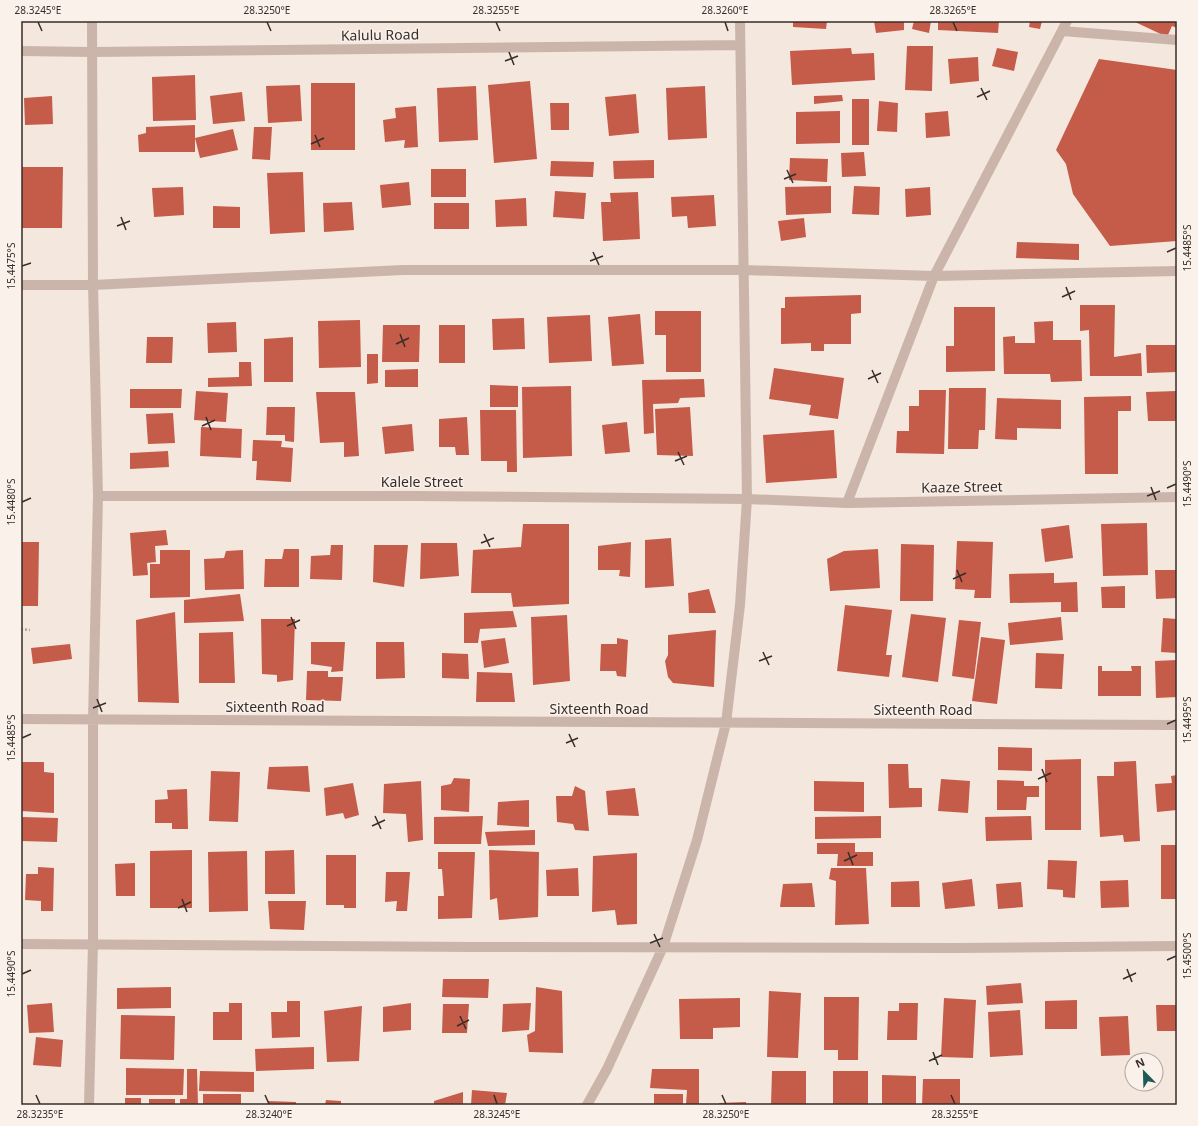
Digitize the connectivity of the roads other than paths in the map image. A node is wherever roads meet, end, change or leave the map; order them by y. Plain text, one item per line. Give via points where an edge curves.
1 (92, 21) edge
2 (740, 21) edge
3 (1067, 21) edge
4 (1062, 31) junction
5 (1177, 40) edge
6 (740, 45) junction
7 (21, 51) edge
8 (92, 52) junction
9 (744, 270) junction
10 (1177, 271) edge
11 (934, 276) junction
12 (21, 285) edge
13 (93, 285) junction
14 (98, 496) junction
15 (1177, 497) edge
16 (747, 499) junction
17 (847, 503) junction
18 (21, 719) edge
19 (93, 720) junction
20 (726, 723) junction
21 (1177, 725) edge
22 (21, 944) edge
23 (93, 944) junction
24 (1177, 946) edge
25 (663, 947) junction
26 (89, 1105) edge
27 (587, 1105) edge

1 - 8 street
2 - 6 street
3 - 4 street
4 - 5 street
4 - 11 street
6 - 8 street, Kalulu Road
6 - 9 street
7 - 8 street, Kalulu Road
8 - 13 street
9 - 11 street
9 - 13 street via 403,270
9 - 16 street
10 - 11 street
11 - 17 street
12 - 13 street
13 - 14 street
14 - 16 street, Kalele Street
14 - 19 street
15 - 17 street, Kaaze Street
16 - 17 street, Kaaze Street
16 - 20 street via 740,605
18 - 19 street, Sixteenth Road
19 - 20 street, Sixteenth Road
19 - 23 street
20 - 21 street, Sixteenth Road
20 - 25 street via 697,840
22 - 23 street
23 - 25 street
23 - 26 street
24 - 25 street
25 - 27 street

